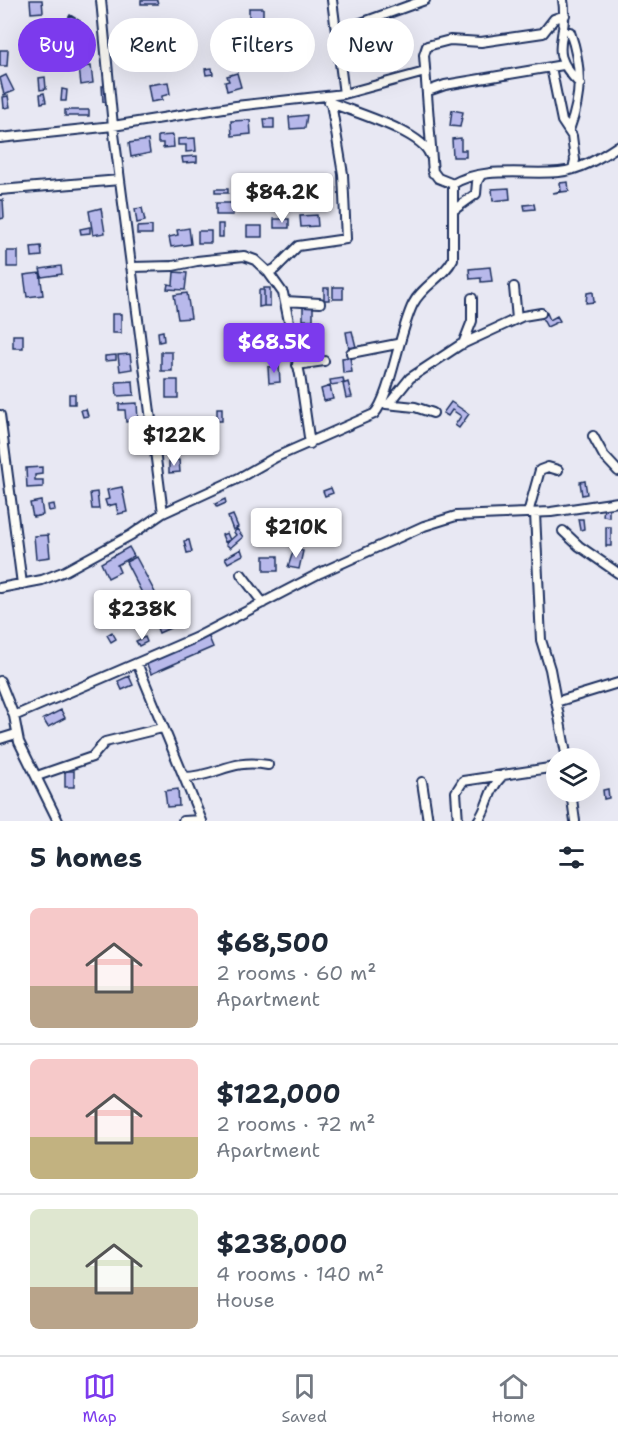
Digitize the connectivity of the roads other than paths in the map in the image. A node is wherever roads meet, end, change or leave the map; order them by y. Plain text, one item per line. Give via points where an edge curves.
1 (101, 0) edge
2 (426, 0) edge
3 (563, 0) edge
4 (333, 1) edge
5 (564, 15) junction
6 (335, 18) edge
7 (375, 18) edge
8 (570, 32) dead end
9 (563, 65) junction
10 (551, 67) junction
11 (341, 72) edge
12 (425, 72) junction
13 (580, 84) junction
14 (428, 92) junction
15 (344, 94) junction
16 (316, 98) junction
17 (331, 103) junction
18 (113, 126) junction
19 (569, 130) junction
20 (0, 138) edge
21 (618, 146) edge
22 (573, 169) junction
23 (433, 173) junction
24 (481, 175) junction
25 (120, 180) junction
26 (453, 184) junction
27 (0, 190) edge
28 (454, 209) junction
29 (131, 267) junction
30 (268, 272) junction
31 (514, 287) dead end
32 (472, 298) dead end
33 (285, 301) junction
34 (320, 303) dead end
35 (541, 313) dead end
36 (517, 319) junction
37 (397, 344) junction
38 (463, 344) junction
39 (351, 353) dead end
40 (324, 361) dead end
41 (297, 365) junction
42 (386, 404) junction
43 (433, 413) dead end
44 (0, 415) edge
45 (592, 436) dead end
46 (1, 437) edge
47 (309, 444) junction
48 (558, 470) dead end
49 (618, 471) edge
50 (618, 502) edge
51 (164, 513) junction
52 (531, 513) junction
53 (563, 531) dead end
54 (618, 573) edge
55 (241, 574) dead end
56 (22, 584) junction
57 (0, 588) edge
58 (263, 603) junction
59 (137, 663) junction
60 (0, 681) edge
61 (618, 683) edge
62 (556, 702) junction
63 (14, 716) junction
64 (162, 728) junction
65 (16, 734) junction
66 (0, 739) edge
67 (565, 748) edge
68 (268, 765) dead end
69 (546, 768) edge
70 (504, 774) junction
71 (37, 776) junction
72 (184, 777) junction
73 (422, 782) dead end
74 (572, 802) edge
75 (202, 820) edge
76 (58, 821) edge
77 (183, 821) edge
78 (428, 821) edge
79 (458, 821) edge
80 (478, 821) edge
81 (575, 821) edge

1 - 18 street
2 - 7 street
3 - 5 street
4 - 6 street
5 - 9 street via 560,45
5 - 12 street via 554,19 543,33 431,44 425,49
8 - 13 street
9 - 10 street
9 - 13 street
10 - 14 street via 445,85
10 - 19 street via 562,121
11 - 15 street
12 - 14 street
12 - 15 street
13 - 19 street
14 - 23 street
15 - 16 street
16 - 17 street
16 - 18 street via 236,106
17 - 23 street via 420,142 429,151
17 - 30 street via 343,174 346,239 298,246
18 - 20 street
18 - 25 street
19 - 22 street
21 - 22 street
22 - 24 street
23 - 26 street
24 - 26 street
24 - 28 street via 477,194
25 - 27 street
25 - 29 street
26 - 28 street
28 - 37 street via 453,259 413,303
29 - 30 street via 173,266 244,256
29 - 51 street
30 - 33 street via 279,284
31 - 36 street
32 - 38 street via 472,321
33 - 34 street
33 - 41 street
35 - 36 street
36 - 38 street
37 - 39 street
37 - 42 street
38 - 42 street via 410,378
40 - 41 street
41 - 47 street
42 - 43 street
42 - 47 street via 374,414
44 - 46 street
45 - 49 street
46 - 56 street
47 - 51 street
48 - 52 street via 540,470
50 - 52 street
51 - 56 street via 65,571
52 - 58 street via 456,516 424,526
52 - 62 street via 541,640
53 - 54 street
55 - 58 street
56 - 57 street
58 - 59 street
59 - 63 street
59 - 64 street
60 - 63 street
61 - 62 street
62 - 67 street
63 - 65 street
64 - 71 street via 105,742 92,757
64 - 72 street
65 - 66 street
65 - 71 street
68 - 72 street via 242,762
69 - 70 street
70 - 79 street via 460,783 455,799
70 - 80 street via 492,787
71 - 76 street
72 - 75 street
73 - 78 street
74 - 81 street
75 - 77 street

